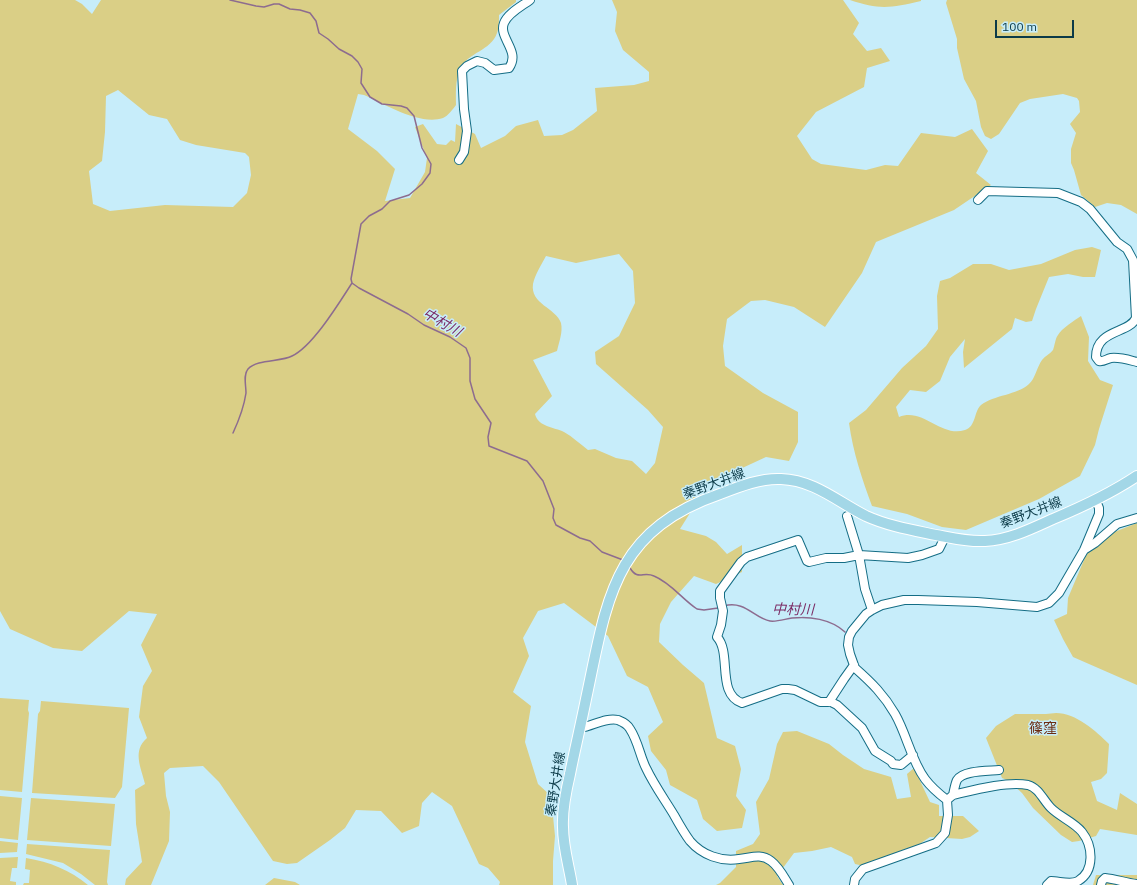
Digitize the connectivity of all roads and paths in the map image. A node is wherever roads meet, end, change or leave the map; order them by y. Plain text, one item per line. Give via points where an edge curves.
1 (530, 0) edge
2 (459, 160) dead end
3 (978, 200) dead end
4 (1137, 362) edge
5 (1137, 476) edge
6 (1096, 501) junction
7 (847, 516) dead end
8 (1137, 518) edge
9 (945, 537) junction
10 (1084, 550) junction
11 (859, 555) junction
12 (872, 610) junction
13 (854, 666) junction
14 (829, 702) junction
15 (580, 728) junction
16 (913, 755) junction
17 (999, 770) dead end
18 (950, 798) junction
19 (1137, 884) edge
20 (572, 885) edge
21 (789, 885) edge
22 (854, 885) edge
23 (1047, 885) edge
24 (1101, 885) edge

1 - 2 street via 504,23 504,33 513,60 505,73 477,61 462,71 467,131 464,152
3 - 4 street via 987,191 1058,193 1081,202 1090,209 1116,242 1128,249 1133,260 1136,318 1132,325 1105,338 1095,355 1101,362 1116,358
5 - 6 main road, 秦野大井線
6 - 9 main road, 秦野大井線 via 1006,538 973,541
6 - 10 street via 1100,508 1099,514
7 - 11 street
8 - 10 street via 1117,524 1095,544
9 - 11 street via 939,549 915,557
9 - 15 main road, 秦野大井線 via 884,523 851,508 822,490 789,480 763,481 701,500 671,517 646,538 622,570 608,601
10 - 12 street via 1055,599 1044,606 904,600
11 - 12 street
11 - 14 street via 806,562 798,540 747,557 720,591 721,625 717,637 722,642 731,696 742,703 788,689 820,702
12 - 13 street via 855,626 849,637 848,645
13 - 14 street
13 - 16 street via 881,692 896,715
14 - 16 street via 847,713 862,728 875,751 893,764 900,765
15 - 20 main road, 秦野大井線 via 563,818 564,841
15 - 21 street via 612,720 624,722 634,736 656,786 697,848 712,857 723,859 764,857 778,868
16 - 18 street via 930,786
17 - 18 street via 962,775 957,780
18 - 22 street via 945,833 936,844 863,869 855,879
18 - 23 street via 1012,784 1030,786 1041,795 1052,809 1082,832 1091,858 1087,871 1077,881 1051,881
19 - 24 street via 1105,878

